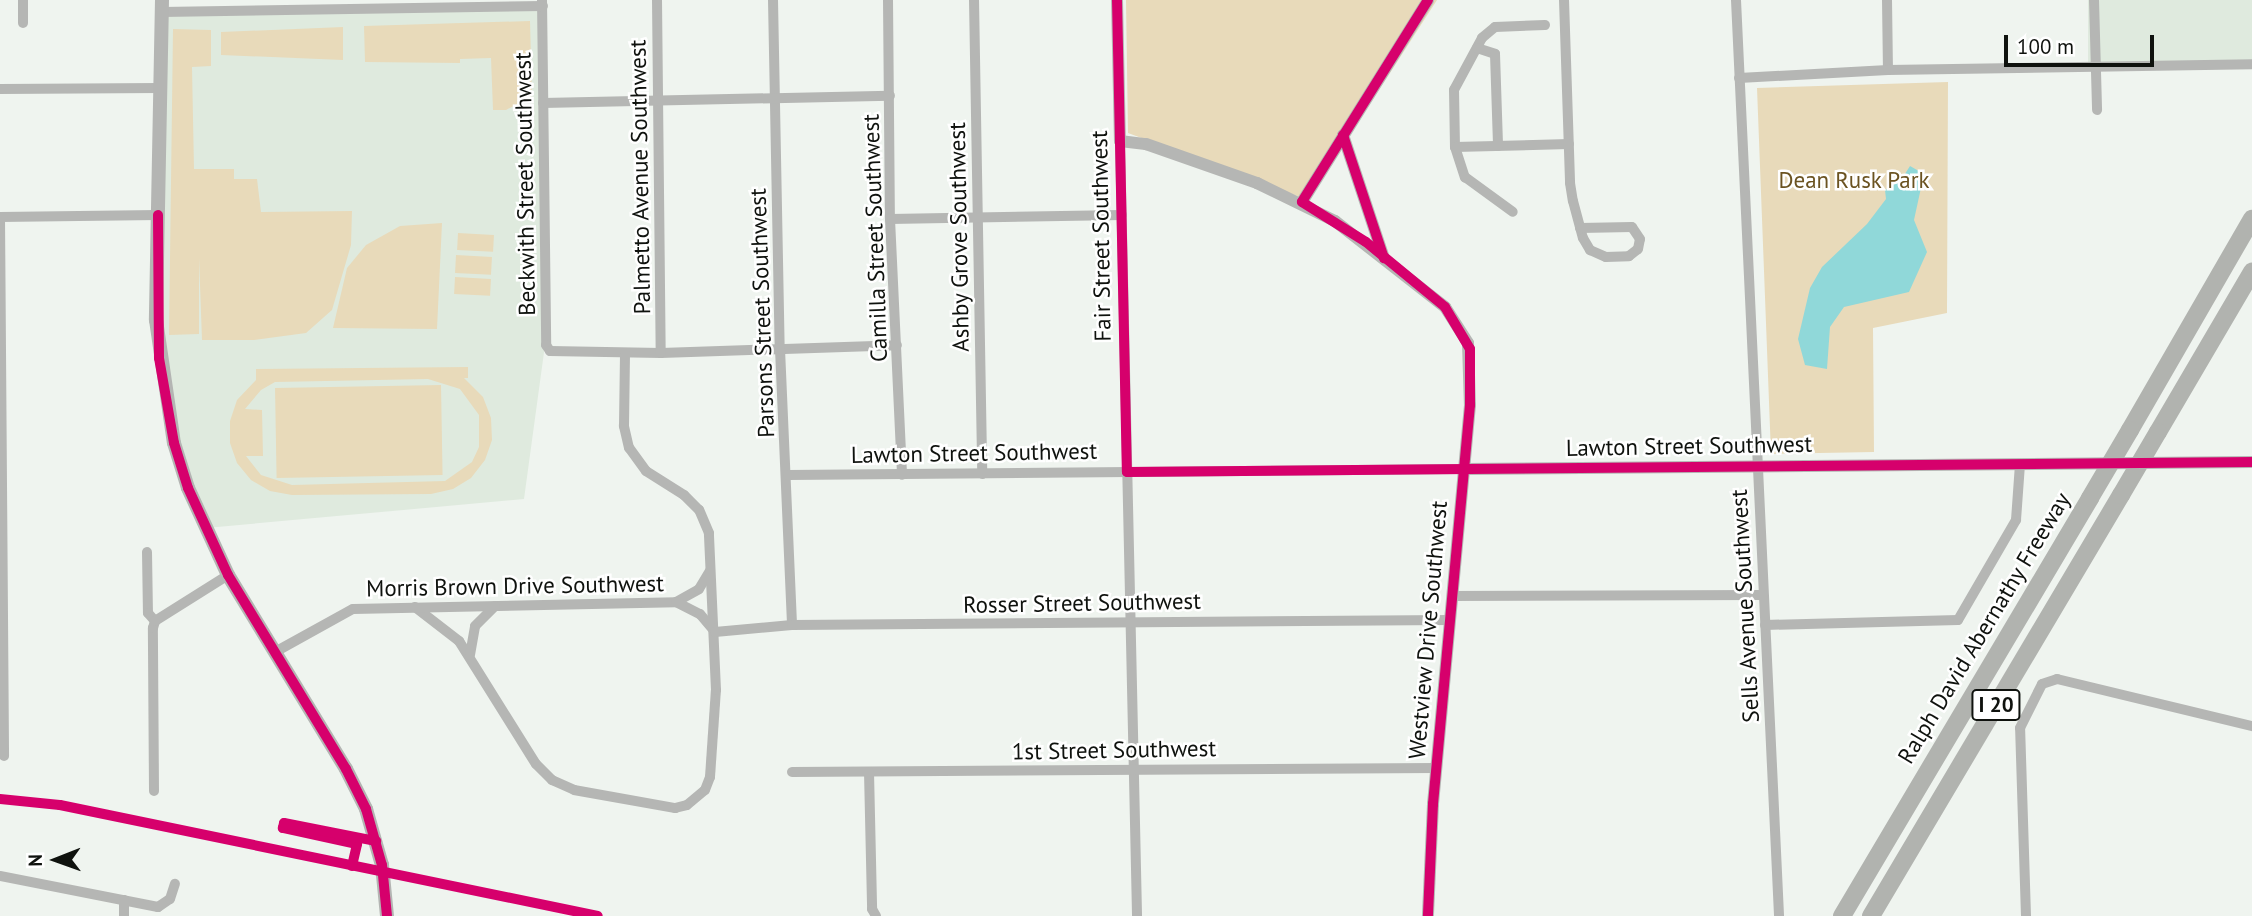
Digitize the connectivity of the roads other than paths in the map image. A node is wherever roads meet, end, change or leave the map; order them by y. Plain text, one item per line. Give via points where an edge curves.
1 (23, 0) edge
2 (657, 0) edge
3 (773, 0) edge
4 (888, 0) edge
5 (974, 0) edge
6 (1117, 0) edge
7 (1428, 0) edge
8 (1564, 0) edge
9 (1736, 0) edge
10 (1887, 0) edge
11 (2094, 0) edge
12 (542, 3) edge
13 (355, 5) edge
14 (162, 6) edge
15 (23, 23) dead end
16 (1545, 25) dead end
17 (1477, 48) junction
18 (2252, 64) edge
19 (2095, 67) junction
20 (1888, 70) junction
21 (1739, 78) junction
22 (160, 88) junction
23 (0, 89) edge
24 (890, 96) junction
25 (774, 99) junction
26 (658, 101) junction
27 (543, 103) junction
28 (2097, 110) dead end
29 (1343, 135) junction
30 (1120, 141) junction
31 (1569, 144) junction
32 (1498, 146) junction
33 (1455, 147) junction
34 (1301, 202) junction
35 (1513, 212) dead end
36 (158, 215) junction
37 (1122, 215) junction
38 (0, 217) edge
39 (978, 217) junction
40 (890, 219) junction
41 (2252, 219) edge
42 (1580, 228) junction
43 (1384, 258) junction
44 (2252, 272) edge
45 (897, 345) junction
46 (780, 349) junction
47 (625, 353) junction
48 (661, 353) junction
49 (2252, 462) edge
50 (2020, 464) junction
51 (1758, 466) junction
52 (1464, 469) junction
53 (1127, 472) junction
54 (982, 474) junction
55 (788, 475) junction
56 (902, 475) junction
57 (147, 552) dead end
58 (711, 567) junction
59 (228, 575) junction
60 (1763, 595) junction
61 (1452, 596) junction
62 (677, 602) junction
63 (496, 606) junction
64 (415, 607) junction
65 (1450, 620) junction
66 (155, 621) junction
67 (1130, 622) junction
68 (792, 625) junction
69 (1765, 625) junction
70 (715, 632) junction
71 (275, 652) junction
72 (470, 656) junction
73 (2252, 726) edge
74 (4, 755) dead end
75 (1436, 768) junction
76 (1133, 769) junction
77 (792, 772) dead end
78 (869, 772) junction
79 (153, 790) dead end
80 (0, 876) edge
81 (175, 884) dead end
82 (124, 900) junction
83 (124, 916) edge
84 (387, 916) edge
85 (876, 916) edge
86 (1137, 916) edge
87 (1429, 916) edge
88 (1779, 916) edge
89 (1842, 916) edge
90 (1871, 916) edge
91 (2026, 916) edge

1 - 15 street
2 - 26 street, Palmetto Avenue Southwest
3 - 25 street, Parsons Street Southwest
4 - 24 street, Camilla Street Southwest
5 - 39 street, Ashby Grove Southwest
6 - 30 street, Fair Street Southwest
7 - 29 street
8 - 31 street
9 - 21 street, Sells Avenue Southwest
10 - 20 street
11 - 19 street
12 - 13 street
12 - 27 street, Beckwith Street Southwest
13 - 14 street
14 - 22 main road
16 - 17 street via 1495,27
17 - 32 street via 1495,54
17 - 33 street via 1454,90
18 - 19 street
19 - 20 street
19 - 28 street
20 - 21 street
21 - 51 street, Sells Avenue Southwest
22 - 23 street
22 - 36 main road
24 - 25 street
24 - 40 street, Camilla Street Southwest
25 - 26 street
25 - 46 street, Parsons Street Southwest
26 - 27 street
26 - 48 street, Palmetto Avenue Southwest
27 - 47 street, Beckwith Street Southwest via 546,345 555,353
29 - 34 street
29 - 43 street
30 - 34 street, Westview Drive Southwest via 1146,144
30 - 37 street, Fair Street Southwest
31 - 32 street
31 - 42 street via 1570,183
32 - 33 street
33 - 35 street via 1465,177
34 - 43 street, Westview Drive Southwest
36 - 38 street
36 - 59 main road via 156,320 166,405 188,488
37 - 39 street
37 - 53 street, Fair Street Southwest
38 - 74 street
39 - 40 street
39 - 54 street, Ashby Grove Southwest
40 - 45 street, Camilla Street Southwest
41 - 89 highway, Ralph David Abernathy Freeway / I 20, bridge
42 - 42 street via 1586,245 1596,255 1629,256 1639,249 1640,239 1632,227
43 - 52 street, Westview Drive Southwest via 1445,307 1464,334 1471,367
44 - 90 highway, I 20, bridge
45 - 46 street
45 - 56 street, Camilla Street Southwest
46 - 48 street
46 - 55 street, Parsons Street Southwest
47 - 48 street
47 - 58 street via 624,426 629,448 646,471 699,510 709,533
49 - 50 street, Lawton Street Southwest
50 - 51 street, Lawton Street Southwest
50 - 69 street via 2016,520 1958,620
51 - 52 street, Lawton Street Southwest
51 - 60 street, Sells Avenue Southwest
52 - 53 street, Lawton Street Southwest
52 - 61 street, Westview Drive Southwest
53 - 54 street, Lawton Street Southwest
53 - 67 street, Fair Street Southwest
54 - 56 street, Lawton Street Southwest
55 - 56 street, Lawton Street Southwest
55 - 68 street, Parsons Street Southwest
57 - 66 street via 148,613
58 - 62 street via 699,589
58 - 70 street
59 - 66 street
59 - 71 main road
60 - 61 street
60 - 69 street, Sells Avenue Southwest
61 - 65 street, Westview Drive Southwest
62 - 63 street, Morris Brown Drive Southwest
62 - 70 street, Morris Brown Drive Southwest via 700,614
63 - 64 street, Morris Brown Drive Southwest
63 - 72 street via 475,626
64 - 71 street, Morris Brown Drive Southwest via 344,610
64 - 72 street via 447,629
65 - 67 street, Rosser Street Southwest
65 - 75 street, Westview Drive Southwest
66 - 79 street
67 - 68 street, Rosser Street Southwest
67 - 76 street, Fair Street Southwest
68 - 70 street, Rosser Street Southwest
69 - 88 street, Sells Avenue Southwest
70 - 72 street via 710,777 697,799 675,808 574,790 552,780 536,764
71 - 84 main road via 366,809 382,865
73 - 91 street via 2057,679 2042,684 2020,728
75 - 76 street, 1st Street Southwest
75 - 87 street, Westview Drive Southwest
76 - 78 street, 1st Street Southwest
76 - 86 street, Fair Street Southwest
77 - 78 street, 1st Street Southwest
78 - 85 street via 872,909
80 - 82 street
81 - 82 street via 170,900 158,907
82 - 83 street

